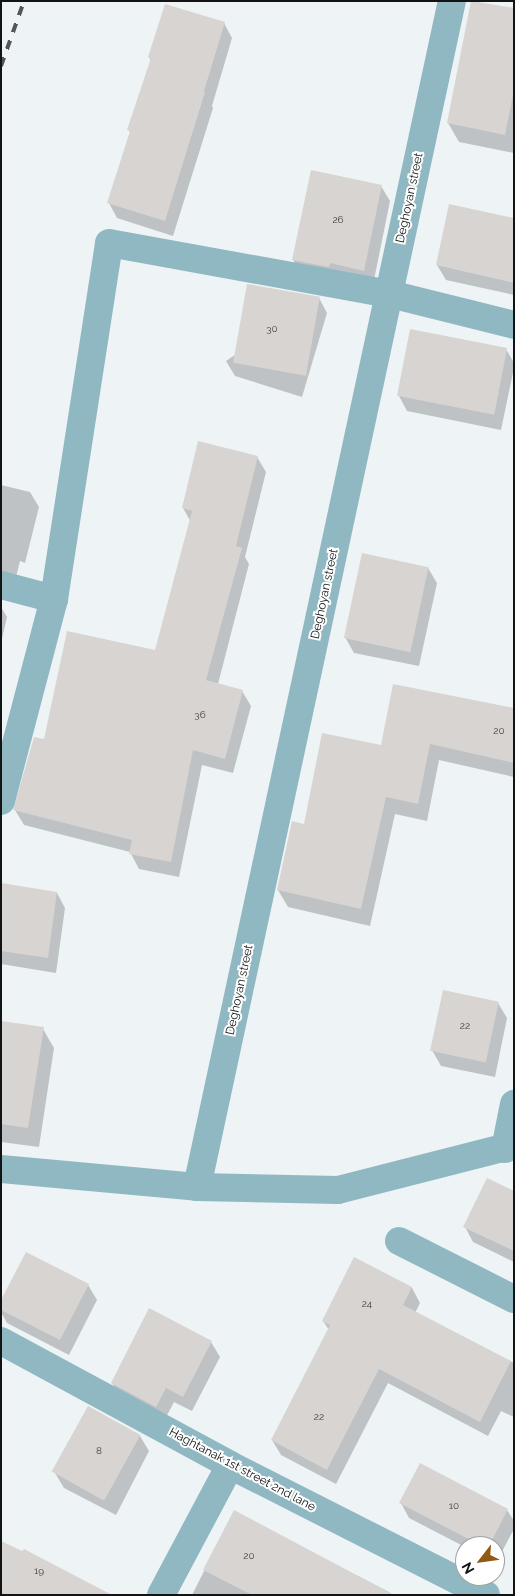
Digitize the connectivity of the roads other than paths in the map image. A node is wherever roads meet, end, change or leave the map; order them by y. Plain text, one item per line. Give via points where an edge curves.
1 (452, 1) edge
2 (390, 294) junction
3 (514, 325) edge
4 (1, 585) edge
5 (54, 599) junction
6 (1, 801) edge
7 (514, 1104) edge
8 (509, 1147) edge
9 (1, 1169) edge
10 (197, 1186) junction
11 (399, 1242) dead end
12 (514, 1298) edge
13 (1, 1341) edge
14 (230, 1465) junction
15 (161, 1595) edge
16 (486, 1595) edge

1 - 2 street, Deghoyan street
2 - 3 street
2 - 5 street via 109,243
2 - 10 street, Deghoyan street
4 - 5 street
5 - 6 street
7 - 8 street
8 - 10 street via 338,1190
9 - 10 street
11 - 12 street
13 - 14 street, Haghtanak 1st street 2nd lane
14 - 15 street
14 - 16 street, Haghtanak 1st street 2nd lane

